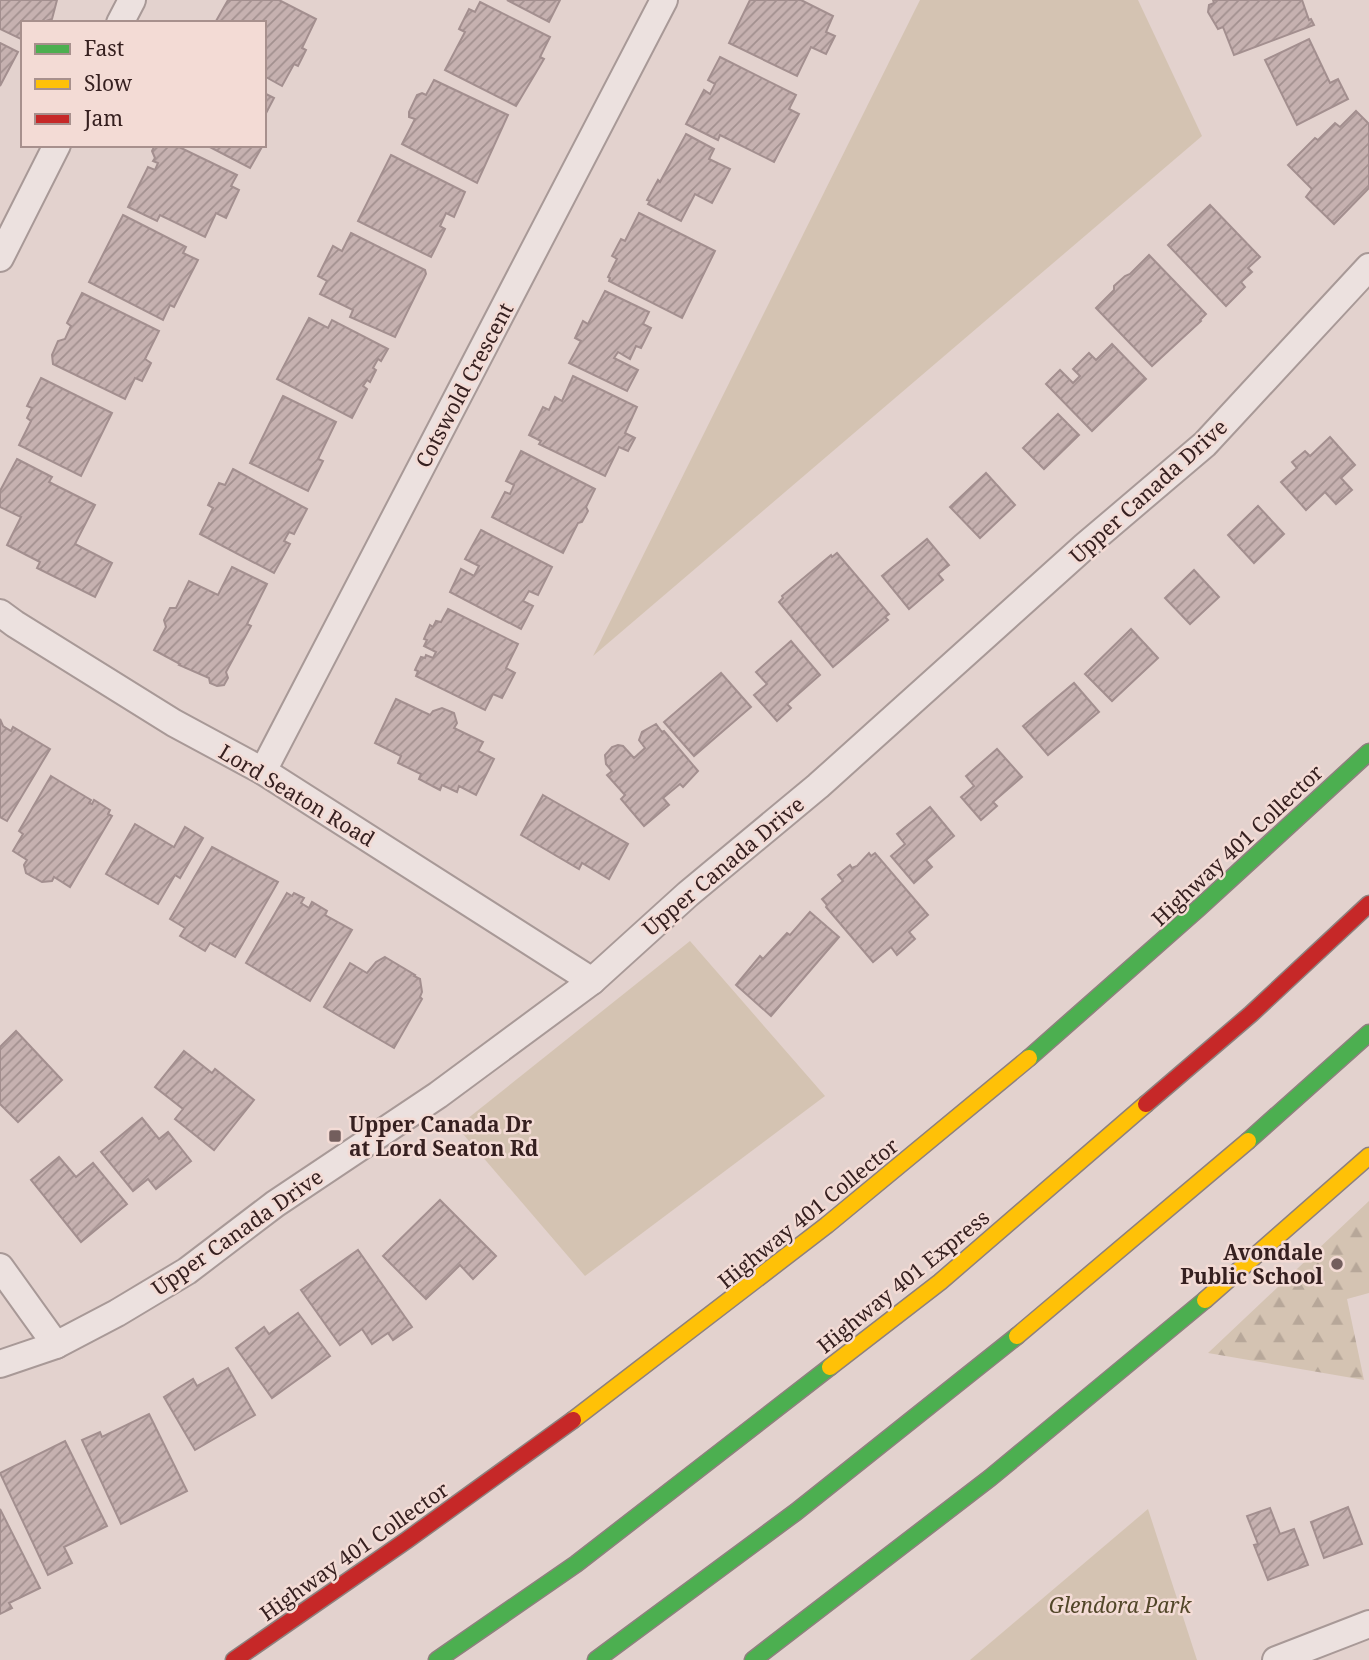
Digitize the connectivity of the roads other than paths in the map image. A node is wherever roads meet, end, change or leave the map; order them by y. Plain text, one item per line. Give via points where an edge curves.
1 (131, 0) edge
2 (664, 0) edge
3 (121, 21) edge
4 (56, 147) edge
5 (0, 258) edge
6 (1369, 267) edge
7 (0, 612) edge
8 (1369, 752) edge
9 (263, 771) junction
10 (1369, 904) edge
11 (592, 981) junction
12 (1369, 1034) edge
13 (1369, 1156) edge
14 (0, 1267) edge
15 (56, 1345) junction
16 (0, 1364) edge
17 (1369, 1624) edge
18 (234, 1660) edge
19 (437, 1660) edge
20 (596, 1660) edge
21 (753, 1660) edge
22 (1276, 1660) edge

1 - 3 street
2 - 9 street, Cotswold Crescent
4 - 5 street
6 - 11 street, Upper Canada Drive via 1205,444
7 - 9 street, Lord Seaton Road via 174,723
8 - 18 highway, Highway 401 Collector via 1170,936 897,1170 681,1341 399,1547
9 - 11 street, Lord Seaton Road
10 - 19 highway, Highway 401 Express via 1251,1014 940,1282 576,1564
11 - 15 street, Upper Canada Drive via 187,1271
12 - 20 highway via 1053,1308 803,1507
13 - 21 highway via 1061,1421
14 - 15 street
15 - 16 street, Upper Canada Drive
17 - 22 street

